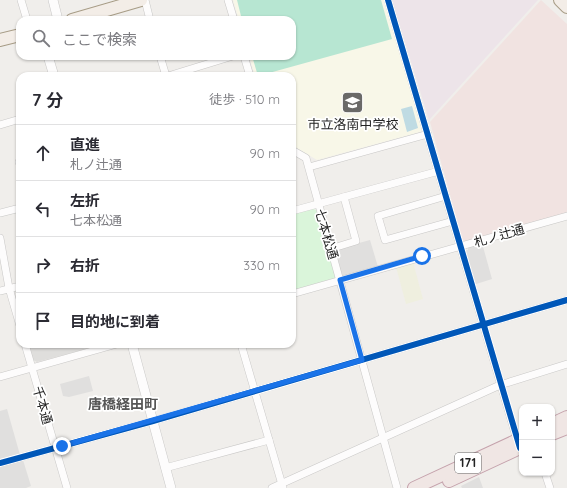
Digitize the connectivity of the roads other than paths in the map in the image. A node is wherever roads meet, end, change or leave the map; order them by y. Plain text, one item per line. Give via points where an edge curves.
1 (21, 0) edge
2 (53, 0) edge
3 (141, 0) edge
4 (145, 0) edge
5 (228, 0) edge
6 (388, 0) edge
7 (560, 0) edge
8 (567, 7) edge
9 (26, 16) edge
10 (57, 16) edge
11 (86, 16) edge
12 (149, 16) edge
13 (233, 16) edge
14 (16, 36) edge
15 (0, 40) edge
16 (49, 60) edge
17 (161, 60) edge
18 (220, 60) edge
19 (245, 60) edge
20 (53, 72) edge
21 (166, 72) edge
22 (180, 72) edge
23 (249, 72) edge
24 (16, 120) edge
25 (0, 125) edge
26 (428, 134) junction
27 (296, 152) edge
28 (309, 167) junction
29 (439, 171) junction
30 (446, 196) junction
31 (344, 197) junction
32 (318, 204) junction
33 (16, 209) edge
34 (296, 211) edge
35 (0, 213) edge
36 (567, 216) edge
37 (453, 221) junction
38 (0, 238) edge
39 (460, 246) junction
40 (330, 249) junction
41 (340, 280) junction
42 (16, 287) edge
43 (9, 288) junction
44 (0, 291) edge
45 (296, 293) edge
46 (567, 300) edge
47 (16, 312) edge
48 (483, 324) junction
49 (26, 348) edge
50 (102, 348) edge
51 (133, 348) edge
52 (242, 348) edge
53 (362, 360) junction
54 (567, 364) edge
55 (32, 367) junction
56 (0, 377) edge
57 (500, 385) junction
58 (255, 391) junction
59 (567, 417) edge
60 (153, 420) junction
61 (555, 423) edge
62 (567, 428) edge
63 (555, 433) edge
64 (382, 437) junction
65 (270, 440) junction
66 (519, 440) edge
67 (519, 443) edge
68 (519, 444) edge
69 (55, 448) junction
70 (0, 463) edge
71 (166, 468) junction
72 (546, 476) edge
73 (283, 486) edge
74 (67, 488) edge
75 (171, 488) edge
76 (272, 488) edge
77 (397, 488) edge
78 (414, 488) edge
79 (433, 488) edge
80 (550, 488) edge

1 - 9 street
2 - 10 street
3 - 11 main road
4 - 12 street
5 - 13 street
6 - 26 street
7 - 8 main road
14 - 15 main road
16 - 20 street
17 - 21 street
18 - 22 street
19 - 23 street
24 - 25 street
26 - 28 street
26 - 29 street
27 - 28 street, 七本松通 via 306,158
28 - 32 street, 七本松通
29 - 30 street
29 - 31 street
30 - 37 street
30 - 37 street via 378,216 385,240
31 - 32 street
31 - 40 street via 356,241
32 - 34 street
32 - 40 street, 七本松通
33 - 35 street
36 - 39 street, 札ノ辻通
37 - 39 street
38 - 43 street
39 - 41 street, 札ノ辻通
39 - 48 street
40 - 41 street, 七本松通
41 - 45 street, 札ノ辻通
41 - 53 street, 七本松通
42 - 43 street
43 - 44 street
43 - 47 street
46 - 48 street
48 - 53 street
48 - 57 street
49 - 55 street, 千本通
50 - 55 street
51 - 60 street
52 - 58 street
53 - 58 street
53 - 64 street, 七本松通
54 - 57 street
55 - 56 street
55 - 69 street, 千本通
57 - 64 street
57 - 66 street
58 - 60 street
58 - 65 street
59 - 61 highway
60 - 69 street
60 - 71 street
62 - 63 highway
64 - 73 street
64 - 77 street, 七本松通
65 - 71 street
65 - 73 street
67 - 78 highway, 171
68 - 79 highway, 171
69 - 70 street
69 - 74 street, 千本通
71 - 75 street
72 - 80 street
73 - 76 street

